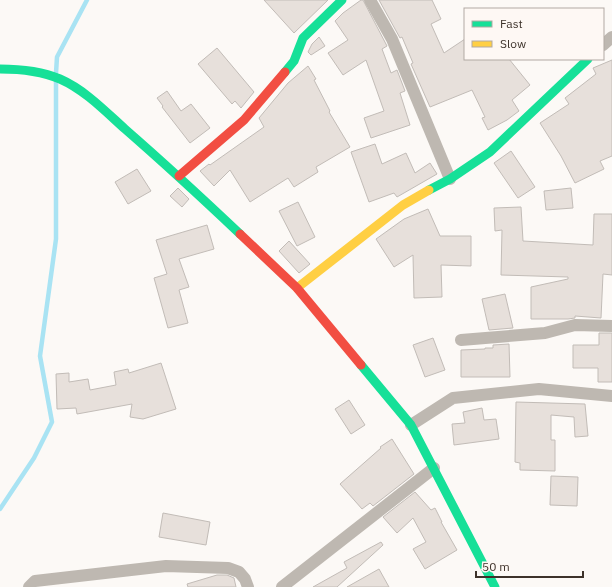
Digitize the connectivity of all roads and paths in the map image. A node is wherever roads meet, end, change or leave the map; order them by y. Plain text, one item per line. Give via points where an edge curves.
1 (342, 0) edge
2 (370, 0) edge
3 (612, 37) edge
4 (604, 44) edge
5 (587, 60) edge
6 (0, 69) edge
7 (180, 176) junction
8 (450, 179) junction
9 (297, 288) junction
10 (612, 326) edge
11 (461, 340) dead end
12 (612, 396) edge
13 (411, 425) junction
14 (434, 468) junction
15 (29, 587) edge
16 (248, 587) edge
17 (282, 587) edge
18 (495, 587) edge

1 - 7 street via 303,38 294,61 244,120
2 - 8 street via 392,39
3 - 4 street
5 - 8 street via 490,152
6 - 7 street via 24,69 64,79 97,102
7 - 9 street
8 - 9 street via 403,205
9 - 13 street
10 - 11 street via 575,325 545,333
12 - 13 street via 539,389 453,398
13 - 14 street
14 - 17 street
14 - 18 street
15 - 16 street via 35,581 166,566 228,568 238,572

